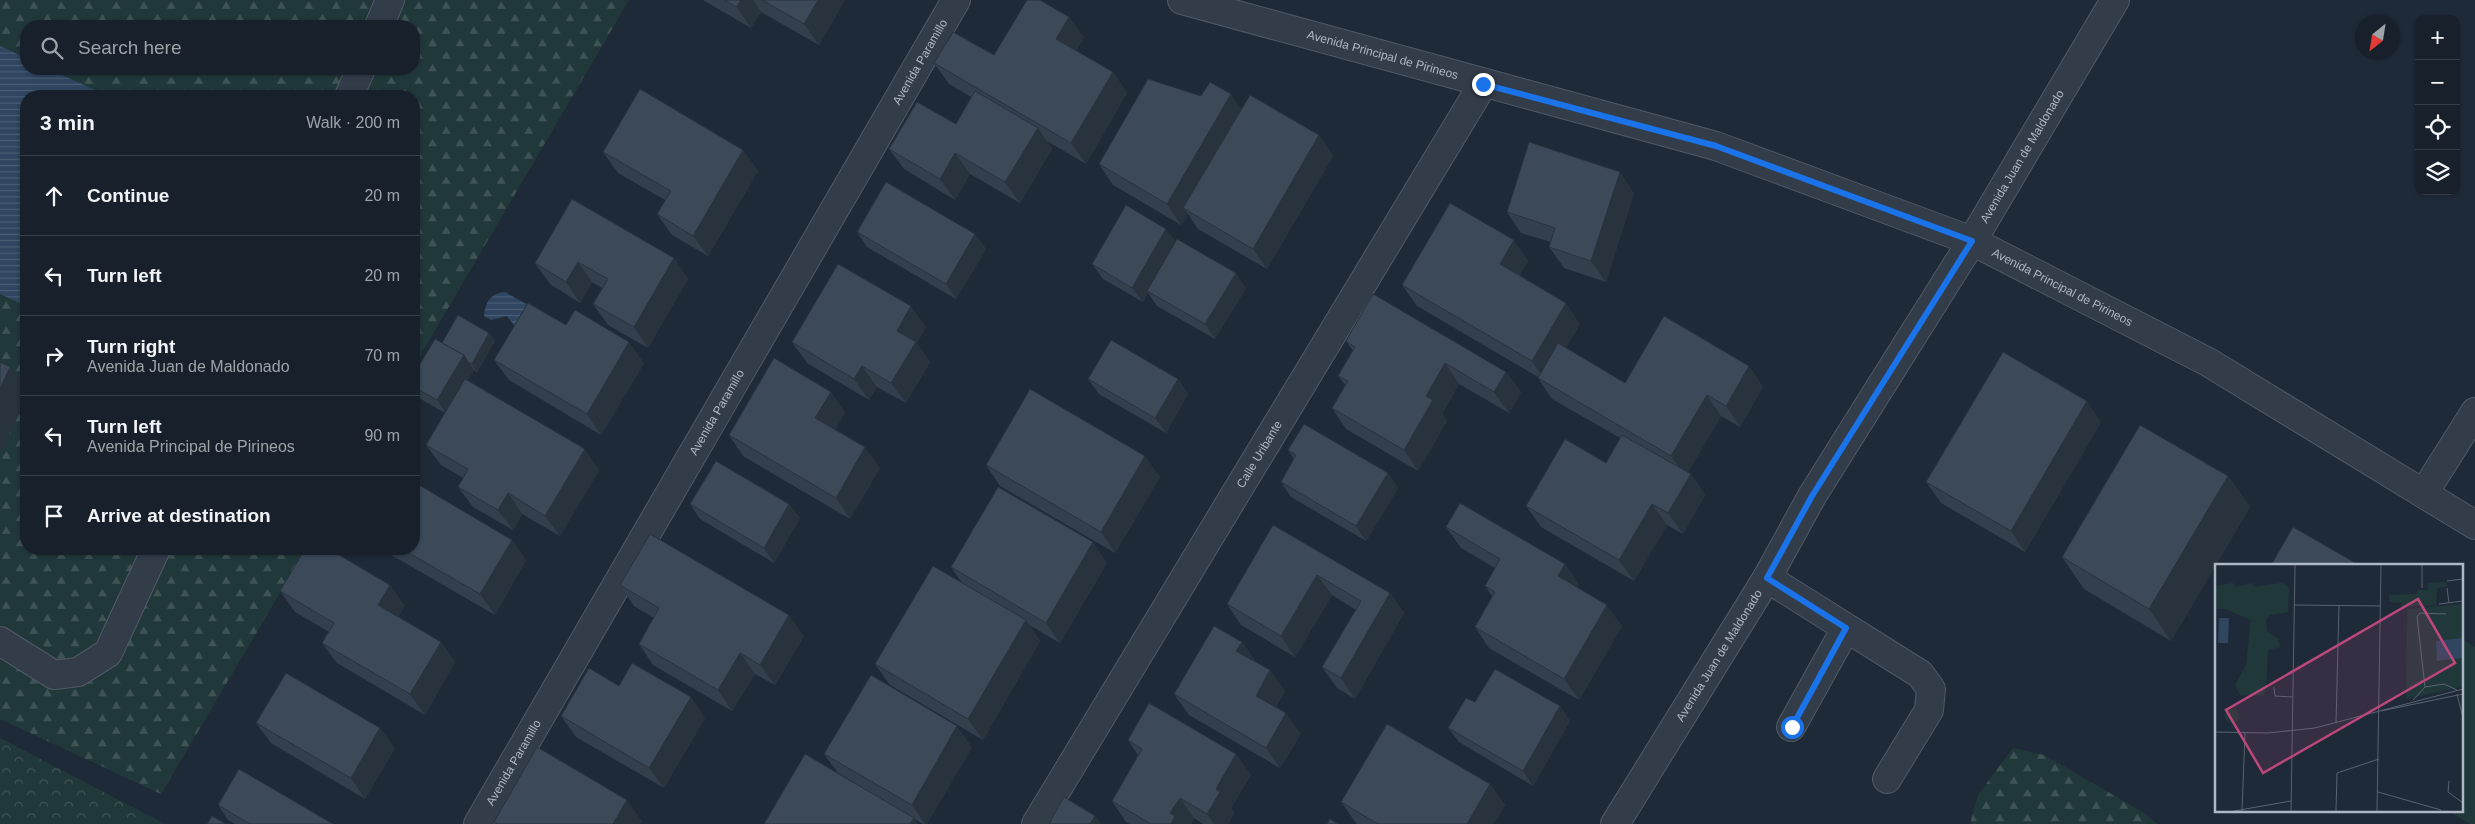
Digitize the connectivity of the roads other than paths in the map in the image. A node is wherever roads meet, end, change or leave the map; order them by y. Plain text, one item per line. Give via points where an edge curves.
1 (390, 0) edge
2 (956, 0) edge
3 (1182, 0) edge
4 (2115, 0) edge
5 (382, 20) edge
6 (358, 75) edge
7 (1483, 84) junction
8 (351, 90) edge
9 (1972, 241) junction
10 (2475, 412) edge
11 (2424, 493) junction
12 (2475, 525) edge
13 (153, 555) edge
14 (1767, 578) junction
15 (1846, 628) junction
16 (0, 641) edge
17 (1792, 727) dead end
18 (1887, 779) dead end
19 (478, 824) edge
20 (1036, 824) edge
21 (1615, 824) edge

1 - 5 street
2 - 19 street, Avenida Paramillo
3 - 7 street, Avenida Principal de Pirineos
4 - 9 street, Avenida Juan de Maldonado
6 - 8 street
7 - 9 street, Avenida Principal de Pirineos via 1716,146
7 - 20 street, Calle Uribante
9 - 11 street, Avenida Principal de Pirineos via 2208,362
9 - 14 street, Avenida Juan de Maldonado via 1812,496
10 - 11 street
11 - 12 street, Avenida Principal de Pirineos
13 - 16 street via 108,653 78,672 54,675
14 - 15 street
14 - 21 street, Avenida Juan de Maldonado
15 - 17 street
15 - 18 street via 1920,674 1931,689 1929,710

